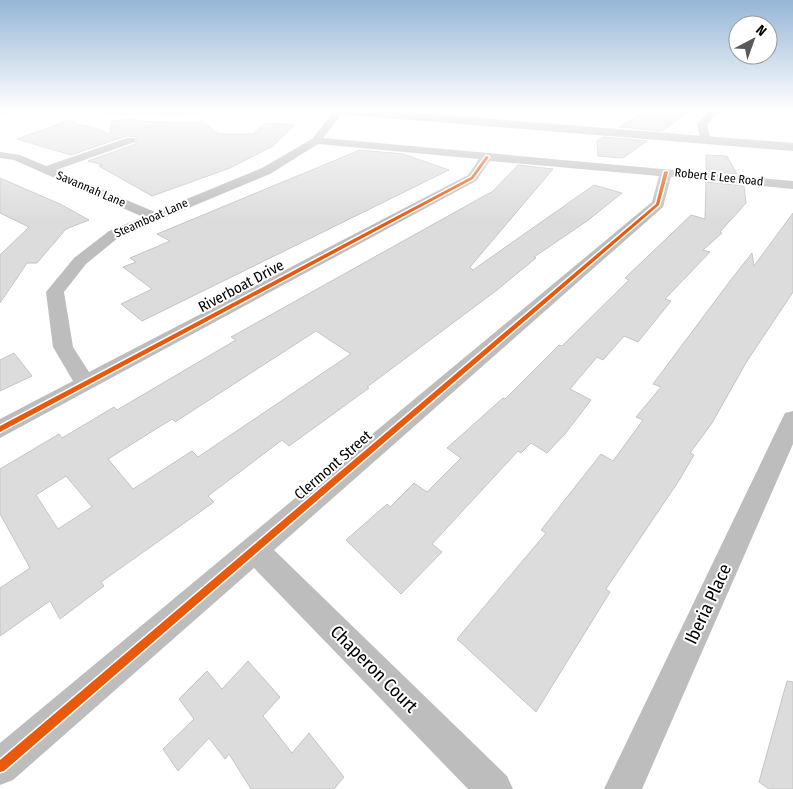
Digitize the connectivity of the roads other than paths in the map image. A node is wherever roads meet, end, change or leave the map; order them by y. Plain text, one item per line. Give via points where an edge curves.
1 (111, 147) edge
2 (306, 147) edge
3 (382, 147) edge
4 (0, 155) edge
5 (487, 156) junction
6 (45, 170) junction
7 (666, 172) junction
8 (793, 185) edge
9 (153, 216) junction
10 (85, 383) junction
11 (793, 419) edge
12 (0, 429) edge
13 (254, 549) junction
14 (0, 767) edge
15 (494, 789) edge
16 (623, 789) edge

1 - 6 street
2 - 9 street, Steamboat Lane via 266,171
3 - 5 street, Robert E Lee Road
4 - 6 street, Savannah Lane via 16,157
5 - 7 street, Robert E Lee Road
5 - 10 street, Riverboat Drive via 472,178
6 - 9 street, Savannah Lane
7 - 8 street, Robert E Lee Road
7 - 13 street, Clermont Street via 658,204
9 - 10 street, Steamboat Lane via 114,234 80,260 55,292 63,347
10 - 12 street, Riverboat Drive
11 - 16 street, Iberia Place
13 - 14 street, Clermont Street
13 - 15 street, Chaperon Court

